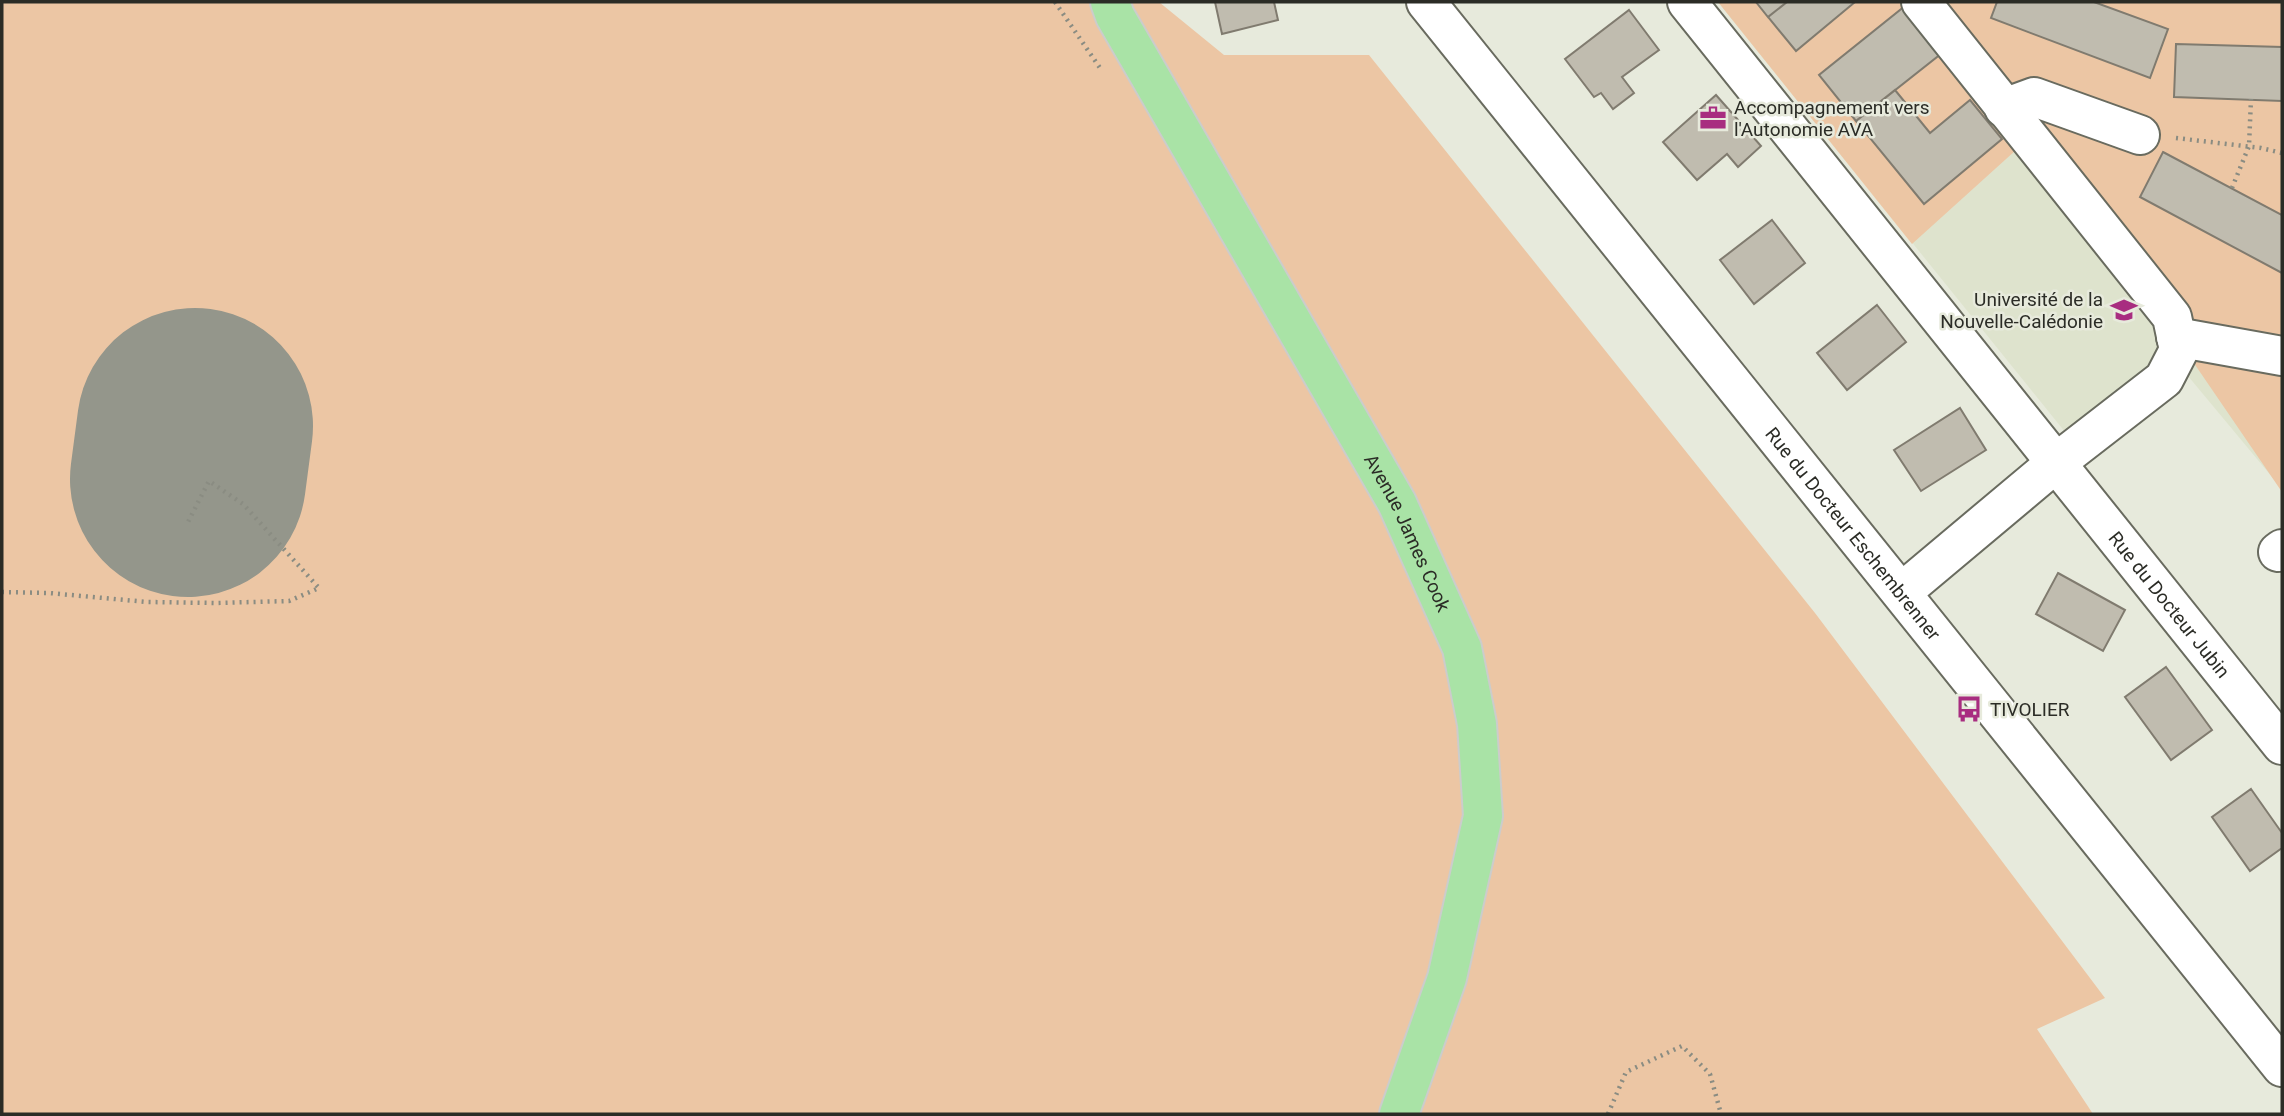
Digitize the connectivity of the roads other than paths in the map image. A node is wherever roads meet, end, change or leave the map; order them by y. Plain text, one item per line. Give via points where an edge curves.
1 (1110, 2) edge
2 (1426, 2) edge
3 (1687, 2) edge
4 (1921, 2) edge
5 (2004, 108) junction
6 (2140, 135) road end
7 (2176, 337) junction
8 (2282, 356) edge
9 (2057, 462) junction
10 (1902, 592) junction
11 (2282, 745) edge
12 (2282, 1067) edge
13 (1399, 1114) edge

1 - 13 main road, Avenue James Cook via 1397,503 1462,648 1477,724 1483,816 1447,978
2 - 10 street, Rue du Docteur Eschembrenner
3 - 9 street, Rue du Docteur Jubin
4 - 5 street
5 - 6 street via 2034,97
5 - 7 street via 2172,317
7 - 8 street
7 - 9 street via 2179,350 2164,379
9 - 10 street
9 - 11 street, Rue du Docteur Jubin
10 - 12 street, Rue du Docteur Eschembrenner

